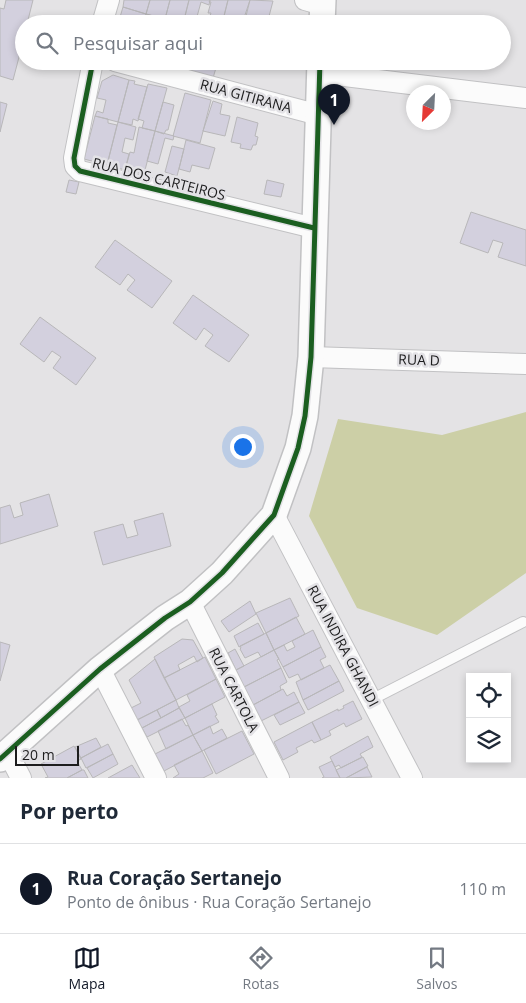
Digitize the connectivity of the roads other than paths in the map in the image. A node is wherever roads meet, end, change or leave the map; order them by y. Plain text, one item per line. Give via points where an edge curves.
1 (109, 0) edge
2 (105, 15) edge
3 (90, 70) edge
4 (149, 70) edge
5 (320, 70) edge
6 (340, 70) edge
7 (526, 98) edge
8 (319, 115) junction
9 (314, 228) junction
10 (311, 357) junction
11 (526, 364) edge
12 (274, 514) junction
13 (190, 602) junction
14 (523, 622) dead end
15 (100, 669) junction
16 (371, 700) junction
17 (4, 756) edge
18 (21, 778) edge
19 (156, 778) edge
20 (279, 778) edge
21 (412, 778) edge

1 - 2 street
3 - 9 street, RUA DOS CARTEIROS via 74,158 74,166 80,171
4 - 8 street, RUA GITIRANA
5 - 8 street
6 - 7 street
8 - 9 street
9 - 10 street
10 - 11 street, RUA D
10 - 12 street via 298,448
12 - 13 street via 222,574
12 - 16 street, RUA INDIRA GHANDI
13 - 15 street
13 - 20 street, RUA CARTOLA
14 - 16 lane
15 - 17 street
15 - 19 street
16 - 21 street, RUA INDIRA GHANDI
17 - 18 street

